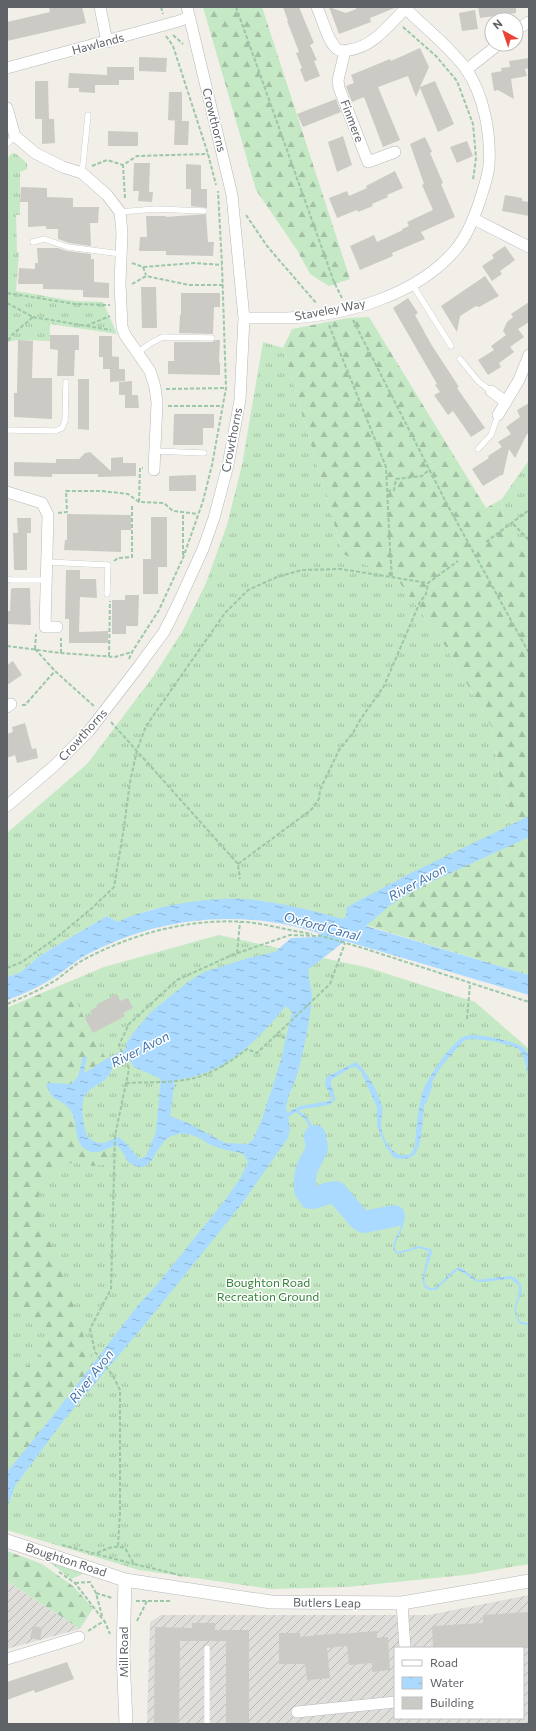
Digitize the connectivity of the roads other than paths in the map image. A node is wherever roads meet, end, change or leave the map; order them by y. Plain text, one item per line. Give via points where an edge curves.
1 (100, 7) edge
2 (317, 7) edge
3 (404, 8) edge
4 (188, 12) edge
5 (107, 42) junction
6 (345, 51) junction
7 (489, 52) edge
8 (7, 68) edge
9 (466, 70) junction
10 (7, 108) edge
11 (88, 115) dead end
12 (11, 140) edge
13 (395, 152) dead end
14 (82, 171) junction
15 (204, 211) dead end
16 (123, 212) junction
17 (474, 219) junction
18 (33, 242) dead end
19 (529, 247) edge
20 (121, 257) junction
21 (412, 284) junction
22 (244, 318) junction
23 (212, 338) dead end
24 (450, 346) dead end
25 (137, 354) junction
26 (529, 355) edge
27 (460, 360) dead end
28 (66, 382) dead end
29 (491, 391) joint
30 (506, 402) junction
31 (498, 415) joint
32 (7, 430) edge
33 (478, 448) dead end
34 (154, 451) junction
35 (204, 453) dead end
36 (154, 470) road end
37 (7, 492) edge
38 (47, 562) junction
39 (7, 579) edge
40 (45, 580) junction
41 (108, 594) road end
42 (57, 627) road end
43 (7, 806) edge
44 (7, 1541) edge
45 (125, 1580) junction
46 (529, 1581) edge
47 (402, 1603) junction
48 (79, 1637) road end
49 (405, 1647) edge
50 (207, 1648) dead end
51 (7, 1659) edge
52 (394, 1702) edge
53 (296, 1712) dead end
54 (126, 1724) edge
55 (207, 1724) edge

1 - 5 street
2 - 6 street via 330,38 338,49
3 - 6 street via 372,42 360,49
3 - 9 street, Staveley Way via 428,29
4 - 5 street, Hawlands via 166,29
4 - 22 street, Crowthorns via 232,195
5 - 8 street, Hawlands
6 - 13 street, Finmere via 338,80 339,88 368,162
7 - 9 street
9 - 17 street, Staveley Way via 476,90 489,133 488,177
10 - 12 street
11 - 14 lane
12 - 14 street via 63,167
14 - 16 street
15 - 16 lane via 155,209
16 - 20 street
17 - 19 street
17 - 21 street, Staveley Way via 457,248 421,280
18 - 20 lane via 44,239 68,247
20 - 25 street via 122,327
21 - 22 street, Staveley Way via 374,302 325,314 288,318
21 - 24 lane
22 - 43 street, Crowthorns via 240,400 228,466 214,518 177,606 164,632 100,707 89,731 54,766
23 - 25 lane via 163,337
25 - 34 street via 150,372 156,389
26 - 30 street via 519,380
27 - 29 lane via 478,381
28 - 32 lane via 65,421 62,428 55,431
29 - 30 street
30 - 31 street
31 - 33 lane via 491,435
34 - 35 lane
34 - 36 street
37 - 38 street via 42,503 48,515
38 - 40 street
38 - 41 lane via 108,565
39 - 40 lane
40 - 42 street via 45,627
44 - 45 street, Boughton Road
45 - 47 street, Butlers Leap via 272,1602
45 - 54 street, Mill Road via 123,1654
46 - 47 street, Butlers Leap
47 - 49 street
48 - 51 street
50 - 55 lane
52 - 53 street

